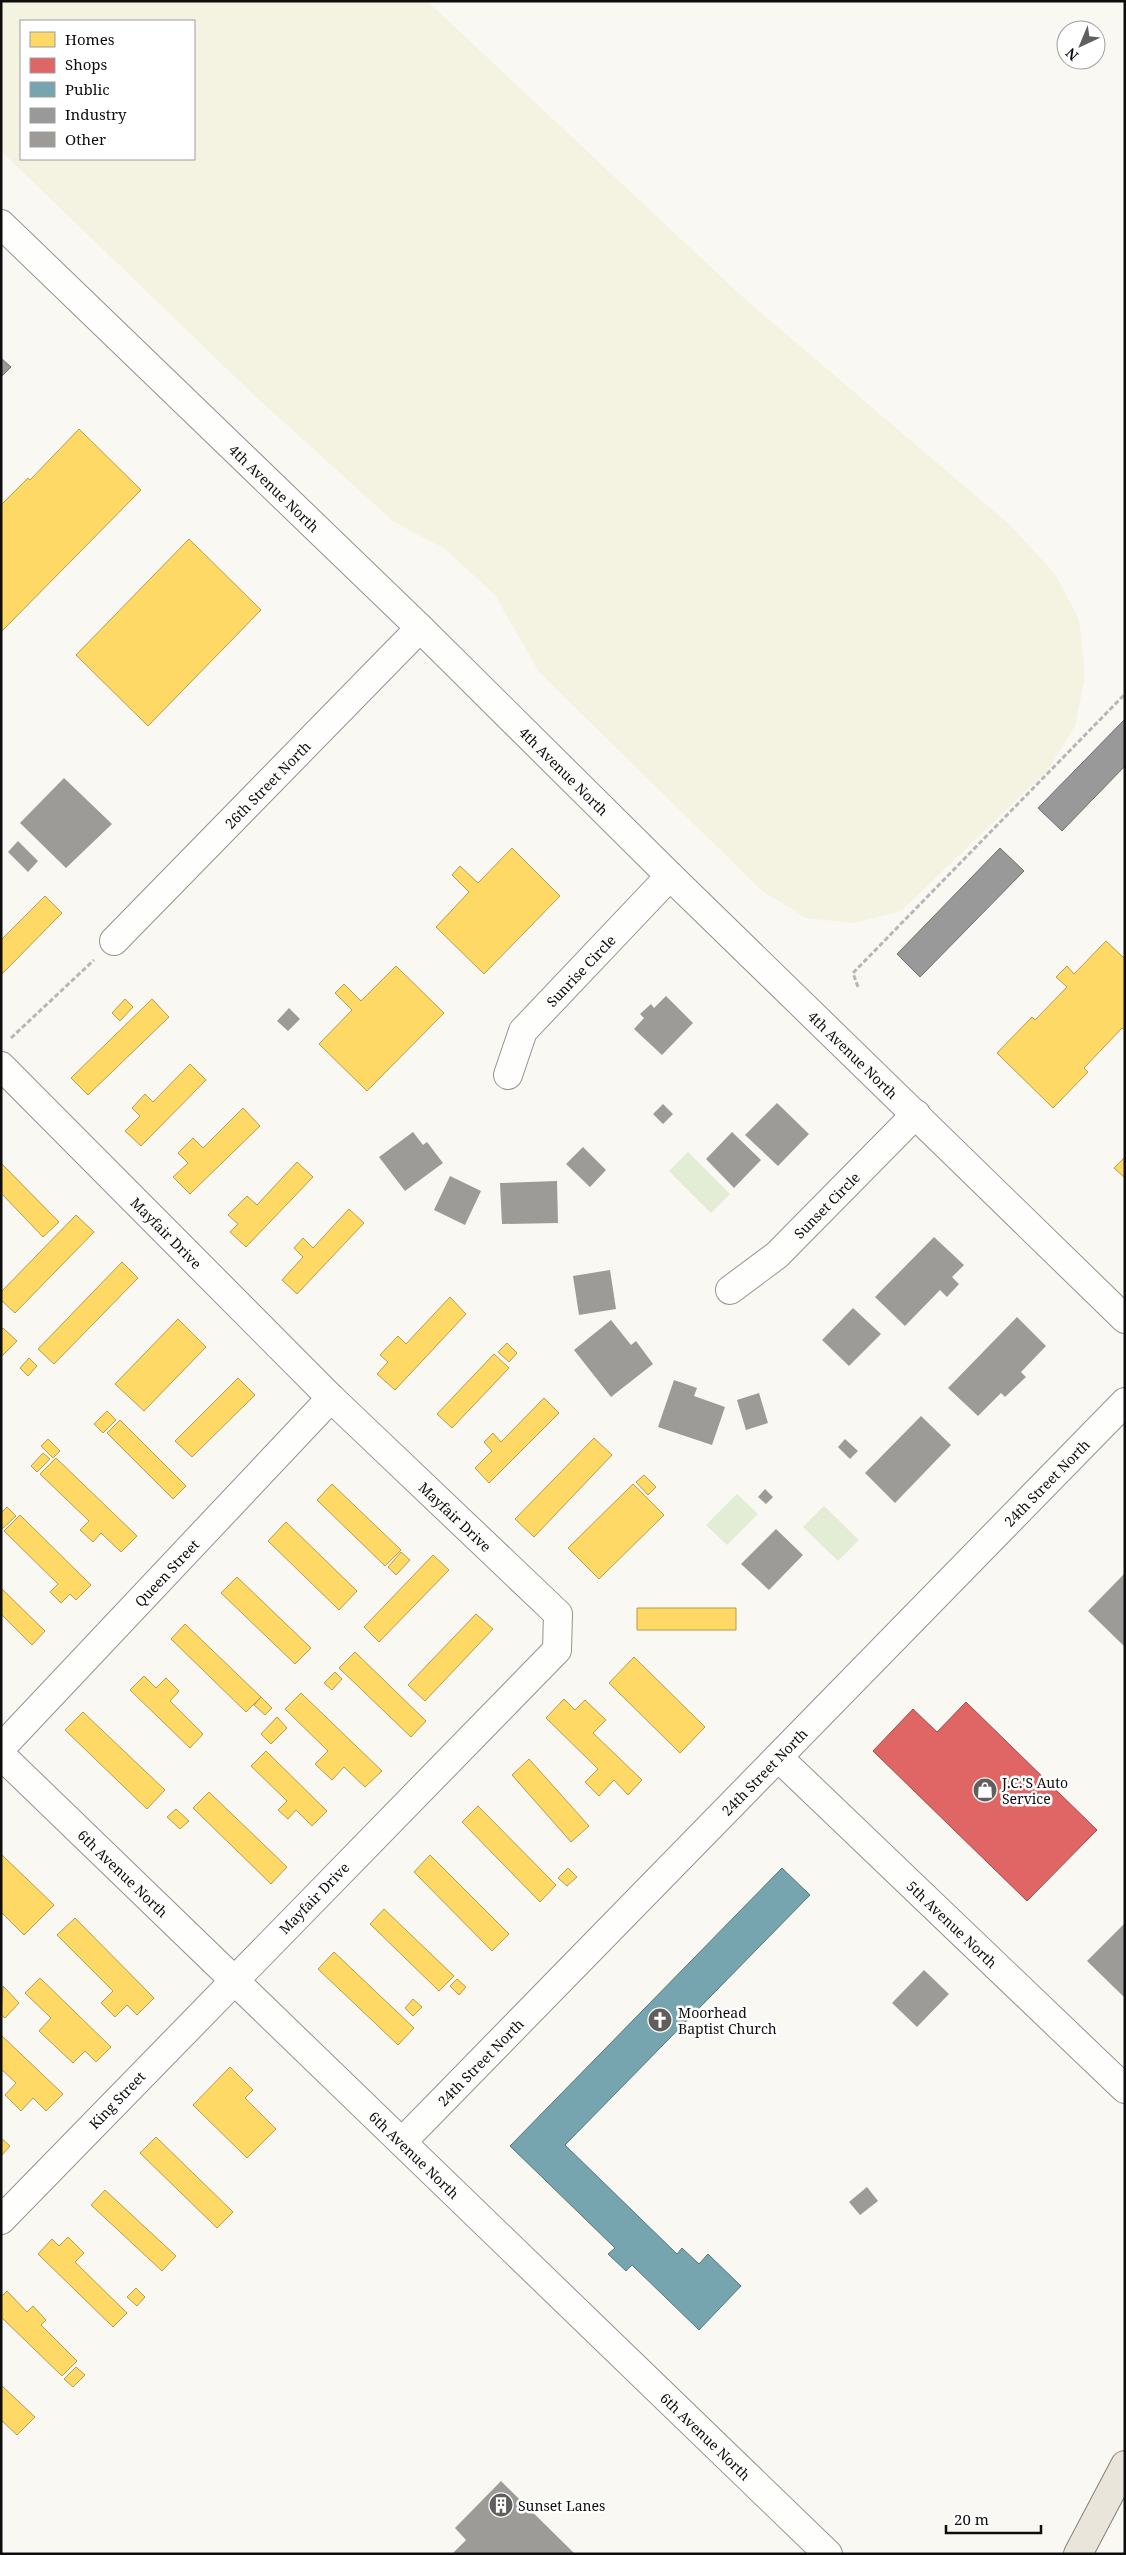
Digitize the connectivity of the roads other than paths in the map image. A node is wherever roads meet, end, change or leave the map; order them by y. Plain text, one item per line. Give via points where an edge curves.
1 (1, 224) edge
2 (420, 628) junction
3 (670, 876) junction
4 (114, 941) road end
5 (5, 1053) edge
6 (508, 1075) dead end
7 (916, 1114) junction
8 (730, 1290) dead end
9 (1125, 1319) edge
10 (331, 1398) junction
11 (1125, 1402) edge
12 (1, 1748) edge
13 (1, 1755) edge
14 (779, 1758) junction
15 (234, 1980) junction
16 (1125, 2089) edge
17 (402, 2142) junction
18 (1, 2220) edge
19 (1125, 2465) edge
20 (828, 2554) edge
21 (1078, 2554) edge

1 - 2 street, 4th Avenue North
2 - 3 street, 4th Avenue North
2 - 4 street, 26th Street North
3 - 6 street, Sunrise Circle via 523,1031
3 - 7 street, 4th Avenue North
5 - 10 street, Mayfair Drive
7 - 8 street, Sunset Circle via 777,1255
7 - 9 street, 4th Avenue North
10 - 12 street, Queen Street
10 - 15 street, Mayfair Drive via 558,1614 557,1650
11 - 14 street, 24th Street North
13 - 15 street, 6th Avenue North
14 - 16 street, 5th Avenue North
14 - 17 street, 24th Street North
15 - 17 street, 6th Avenue North
15 - 18 street, King Street
17 - 20 street, 6th Avenue North
19 - 21 main road

